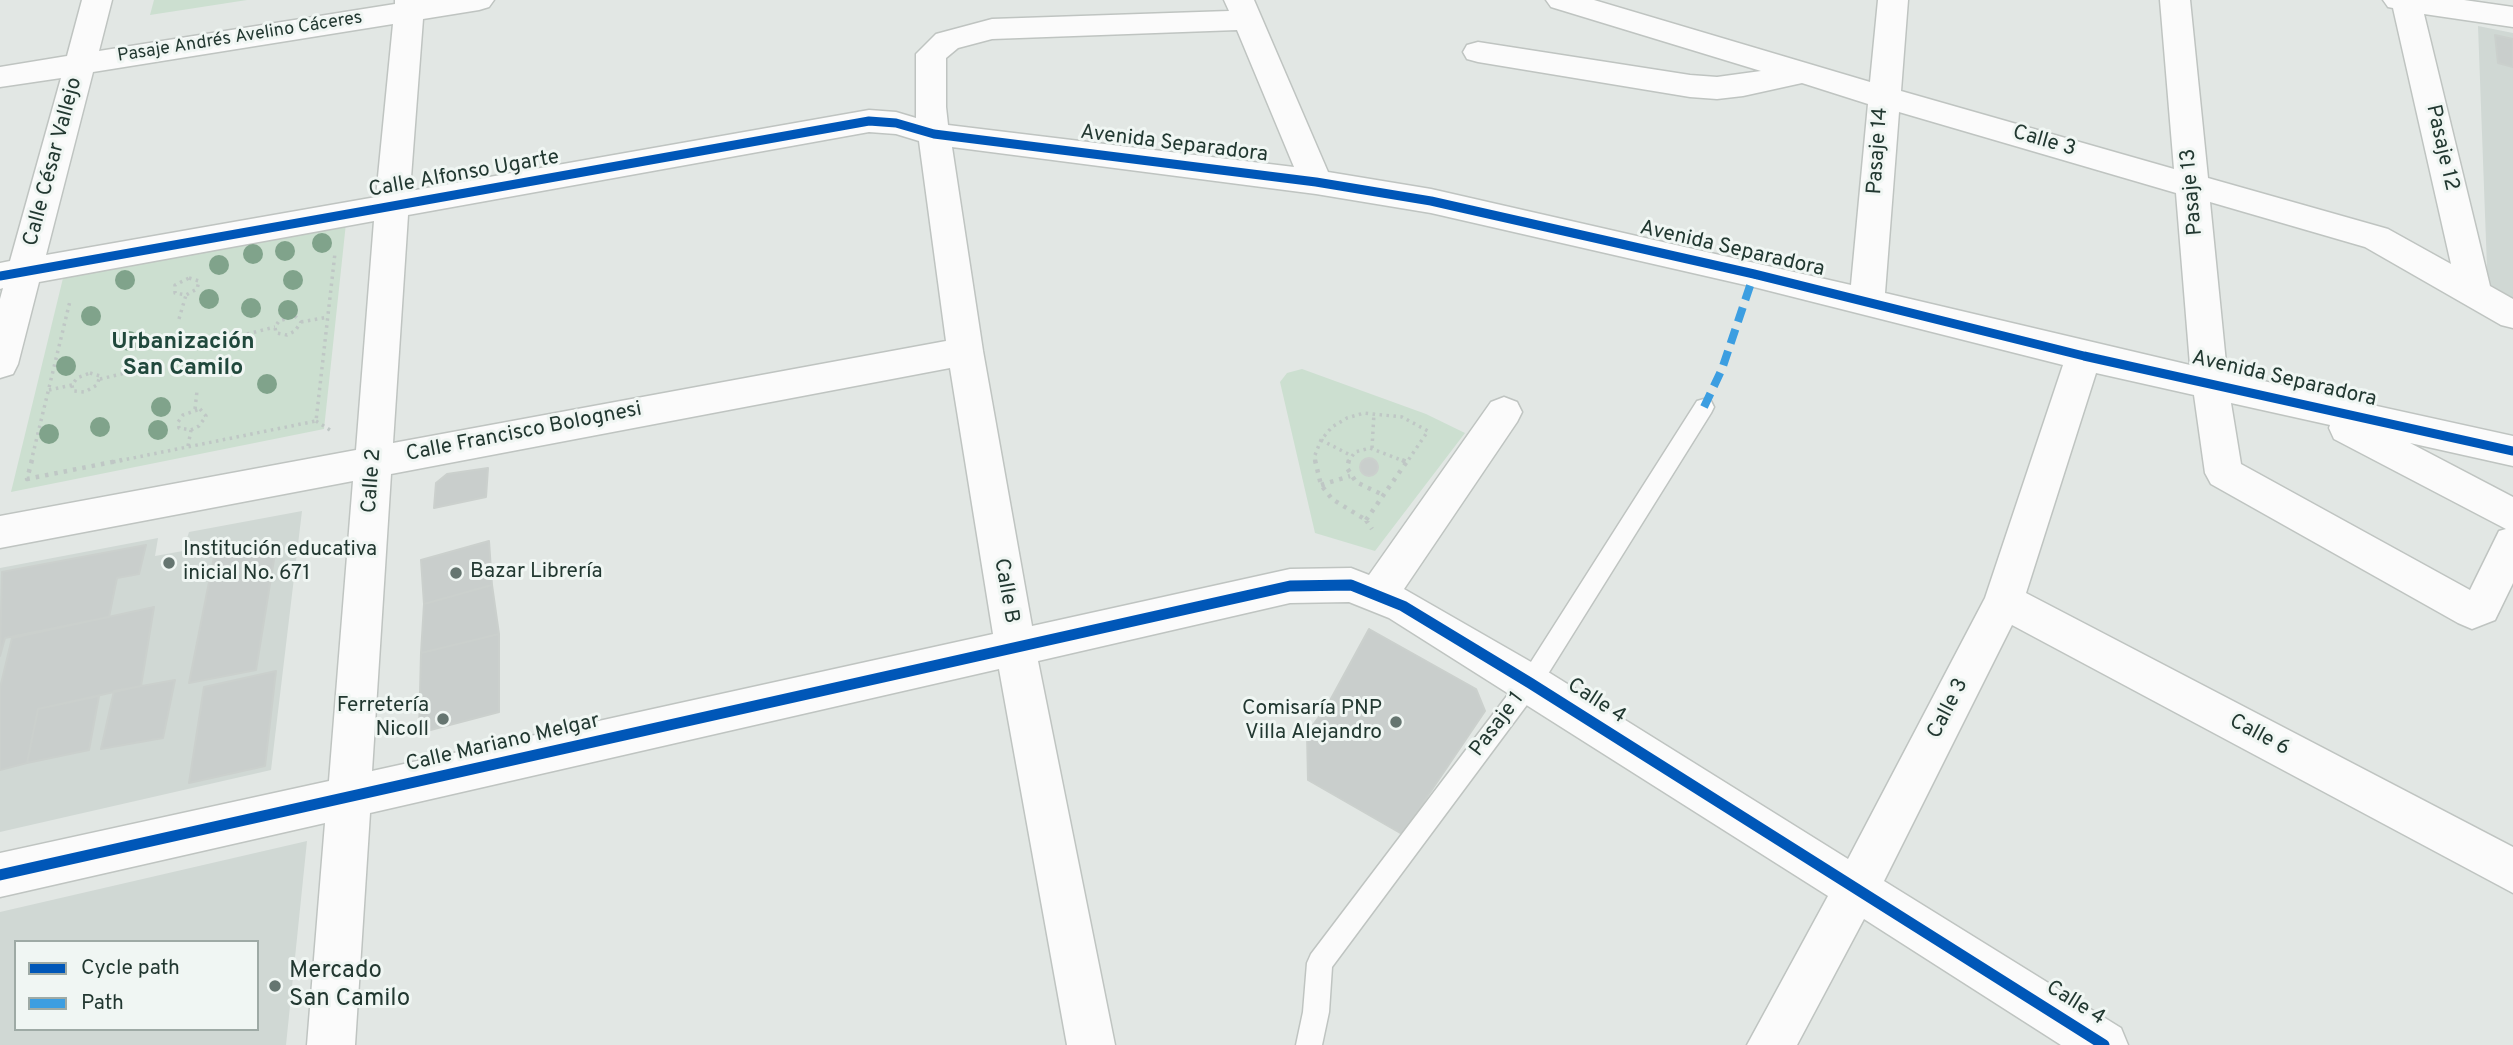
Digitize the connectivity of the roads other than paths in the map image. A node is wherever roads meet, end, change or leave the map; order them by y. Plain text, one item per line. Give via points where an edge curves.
1 (97, 0) edge
2 (479, 0) edge
3 (1561, 0) edge
4 (1893, 0) edge
5 (2175, 0) edge
6 (2403, 1) edge
7 (409, 6) edge
8 (1244, 10) edge
9 (2513, 17) edge
10 (1478, 52) dead end
11 (80, 64) junction
12 (1802, 72) junction
13 (0, 77) edge
14 (1884, 97) junction
15 (934, 134) junction
16 (1316, 182) junction
17 (2192, 184) junction
18 (392, 207) junction
19 (12, 274) edge
20 (2475, 294) junction
21 (1867, 302) junction
22 (2513, 315) edge
23 (965, 351) junction
24 (2084, 356) junction
25 (0, 364) edge
26 (2210, 383) junction
27 (2302, 404) junction
28 (1704, 407) dead end
29 (1504, 412) dead end
30 (2513, 451) edge
31 (375, 461) junction
32 (2513, 515) edge
33 (0, 532) edge
34 (2513, 543) edge
35 (1387, 581) junction
36 (2004, 601) junction
37 (1015, 646) junction
38 (1530, 683) junction
39 (350, 799) junction
40 (2513, 871) edge
41 (0, 875) edge
42 (1856, 891) junction
43 (331, 1045) edge
44 (1091, 1045) edge
45 (1309, 1045) edge
46 (1771, 1045) edge
47 (2104, 1045) edge

1 - 11 street, Calle César Vallejo
2 - 7 street, Pasaje Andrés Avelino Cáceres
3 - 12 street, Calle 3
4 - 14 street, Pasaje 14
5 - 17 street, Pasaje 13
6 - 9 street
6 - 20 street, Pasaje 12
7 - 11 street, Pasaje Andrés Avelino Cáceres
7 - 18 street, Calle 2
8 - 15 street, Calle B via 992,29 947,41 931,54
8 - 16 street
10 - 12 street via 1704,87 1742,85
11 - 13 street, Pasaje Andrés Avelino Cáceres
11 - 19 street, Calle César Vallejo
12 - 14 street, Calle 3
14 - 17 street, Calle 3
14 - 21 street, Pasaje 14
15 - 16 street, Avenida Separadora
15 - 18 street, Calle Alfonso Ugarte via 869,121
15 - 23 street, Calle B
16 - 21 street, Avenida Separadora via 1432,201
17 - 20 street, Calle 3 via 2376,238
17 - 26 street, Pasaje 13
18 - 19 street, Calle Alfonso Ugarte
18 - 31 street, Calle 2
19 - 25 street, Calle César Vallejo
20 - 22 street, Calle 3
21 - 24 street, Avenida Separadora
23 - 31 street, Calle Francisco Bolognesi
23 - 37 street, Calle B
24 - 26 street, Avenida Separadora
24 - 36 street, Calle 3
26 - 27 street, Avenida Separadora
26 - 34 street, Pasaje 13 via 2221,468 2229,477 2472,611 2481,608
27 - 30 street, Avenida Separadora
27 - 32 street
28 - 38 lane, Pasaje 1
29 - 35 street
31 - 33 street, Calle Francisco Bolognesi
31 - 39 street, Calle 2
35 - 37 street, Calle 4 via 1290,586
35 - 38 street, Calle 4 via 1403,606
36 - 40 street, Calle 6
36 - 42 street, Calle 3
37 - 39 street, Calle Mariano Melgar
37 - 44 street, Calle B
38 - 42 street, Calle 4
38 - 45 lane, Pasaje 1 via 1320,963
39 - 41 street, Calle Mariano Melgar
39 - 43 street, Calle 2
42 - 46 street, Calle 3
42 - 47 street, Calle 4

